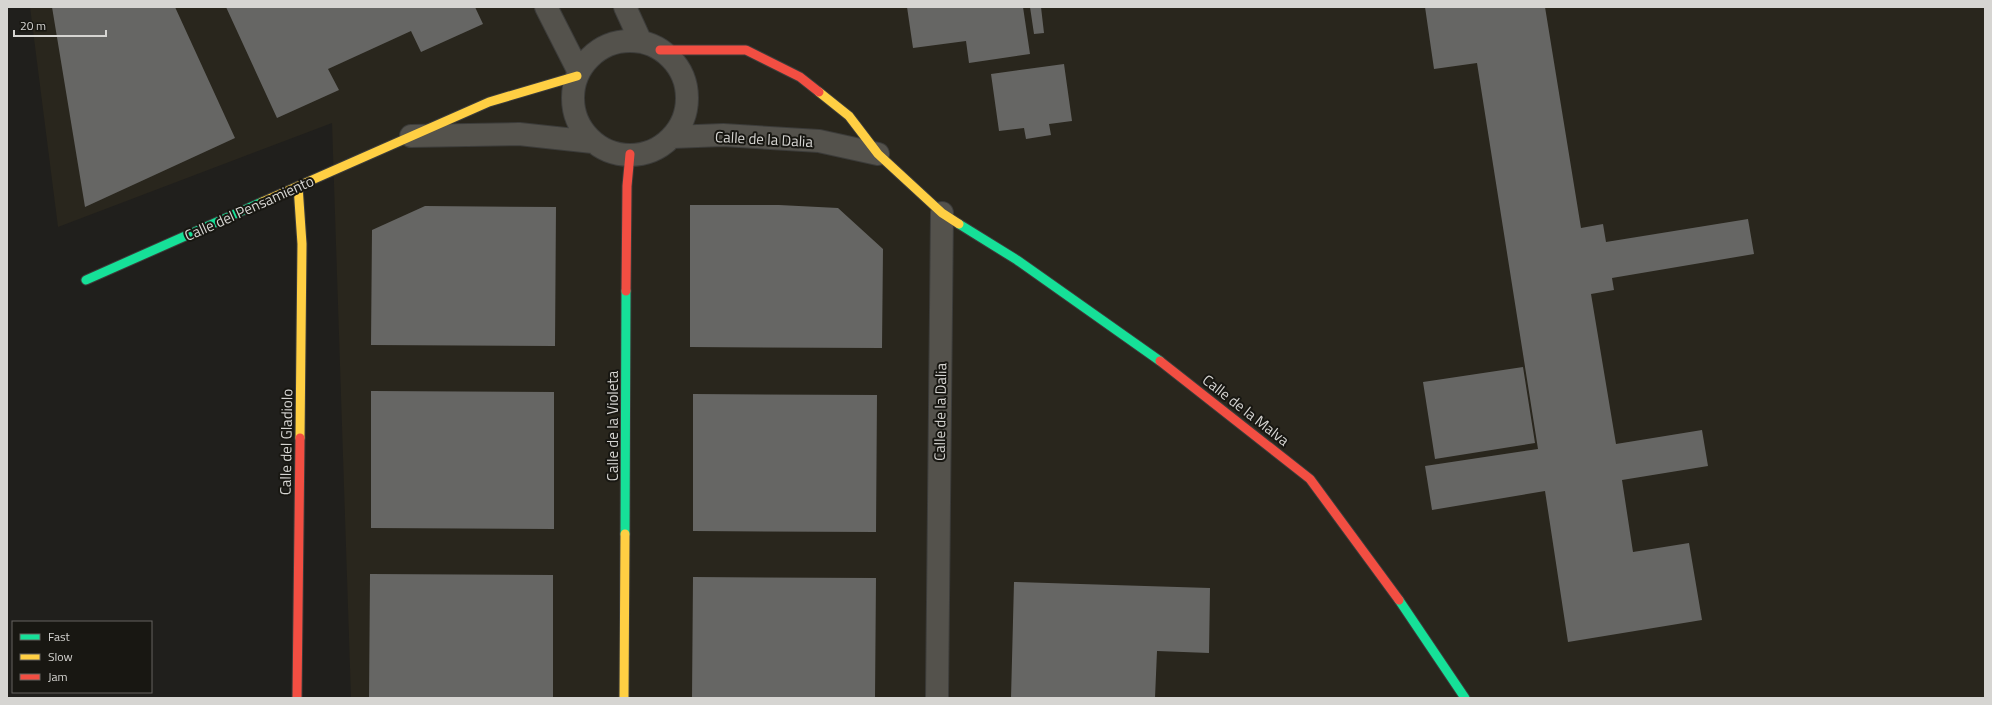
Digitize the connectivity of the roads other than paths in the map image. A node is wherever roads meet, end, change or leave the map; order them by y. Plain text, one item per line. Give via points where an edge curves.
1 (546, 7) edge
2 (625, 7) edge
3 (640, 42) junction
4 (660, 50) junction
5 (578, 74) junction
6 (411, 136) junction
7 (672, 137) junction
8 (593, 142) junction
9 (630, 154) junction
10 (878, 154) junction
11 (298, 186) junction
12 (942, 213) junction
13 (86, 280) dead end
14 (298, 698) edge
15 (624, 698) edge
16 (937, 698) edge
17 (1465, 698) edge

1 - 5 street
2 - 3 street
3 - 4 street
3 - 5 street via 619,42 596,53
4 - 7 street via 676,64 686,83 687,105 683,122
4 - 10 street via 746,50 800,77 848,116
5 - 6 street, Calle del Pensamiento via 489,102
5 - 8 street via 573,97 578,122
6 - 8 street, Calle del Pensamiento via 519,134
6 - 11 street, Calle del Pensamiento
7 - 9 street via 658,148 642,155
7 - 10 street, Calle de la Dalia via 723,135 819,141
8 - 9 street via 616,154
9 - 15 street, Calle de la Violeta via 627,194
10 - 12 street
11 - 13 street, Calle del Pensamiento
11 - 14 street, Calle del Gladiolo via 302,252
12 - 16 street, Calle de la Dalia
12 - 17 street, Calle de la Malva via 1017,260 1145,349 1310,479 1404,607

